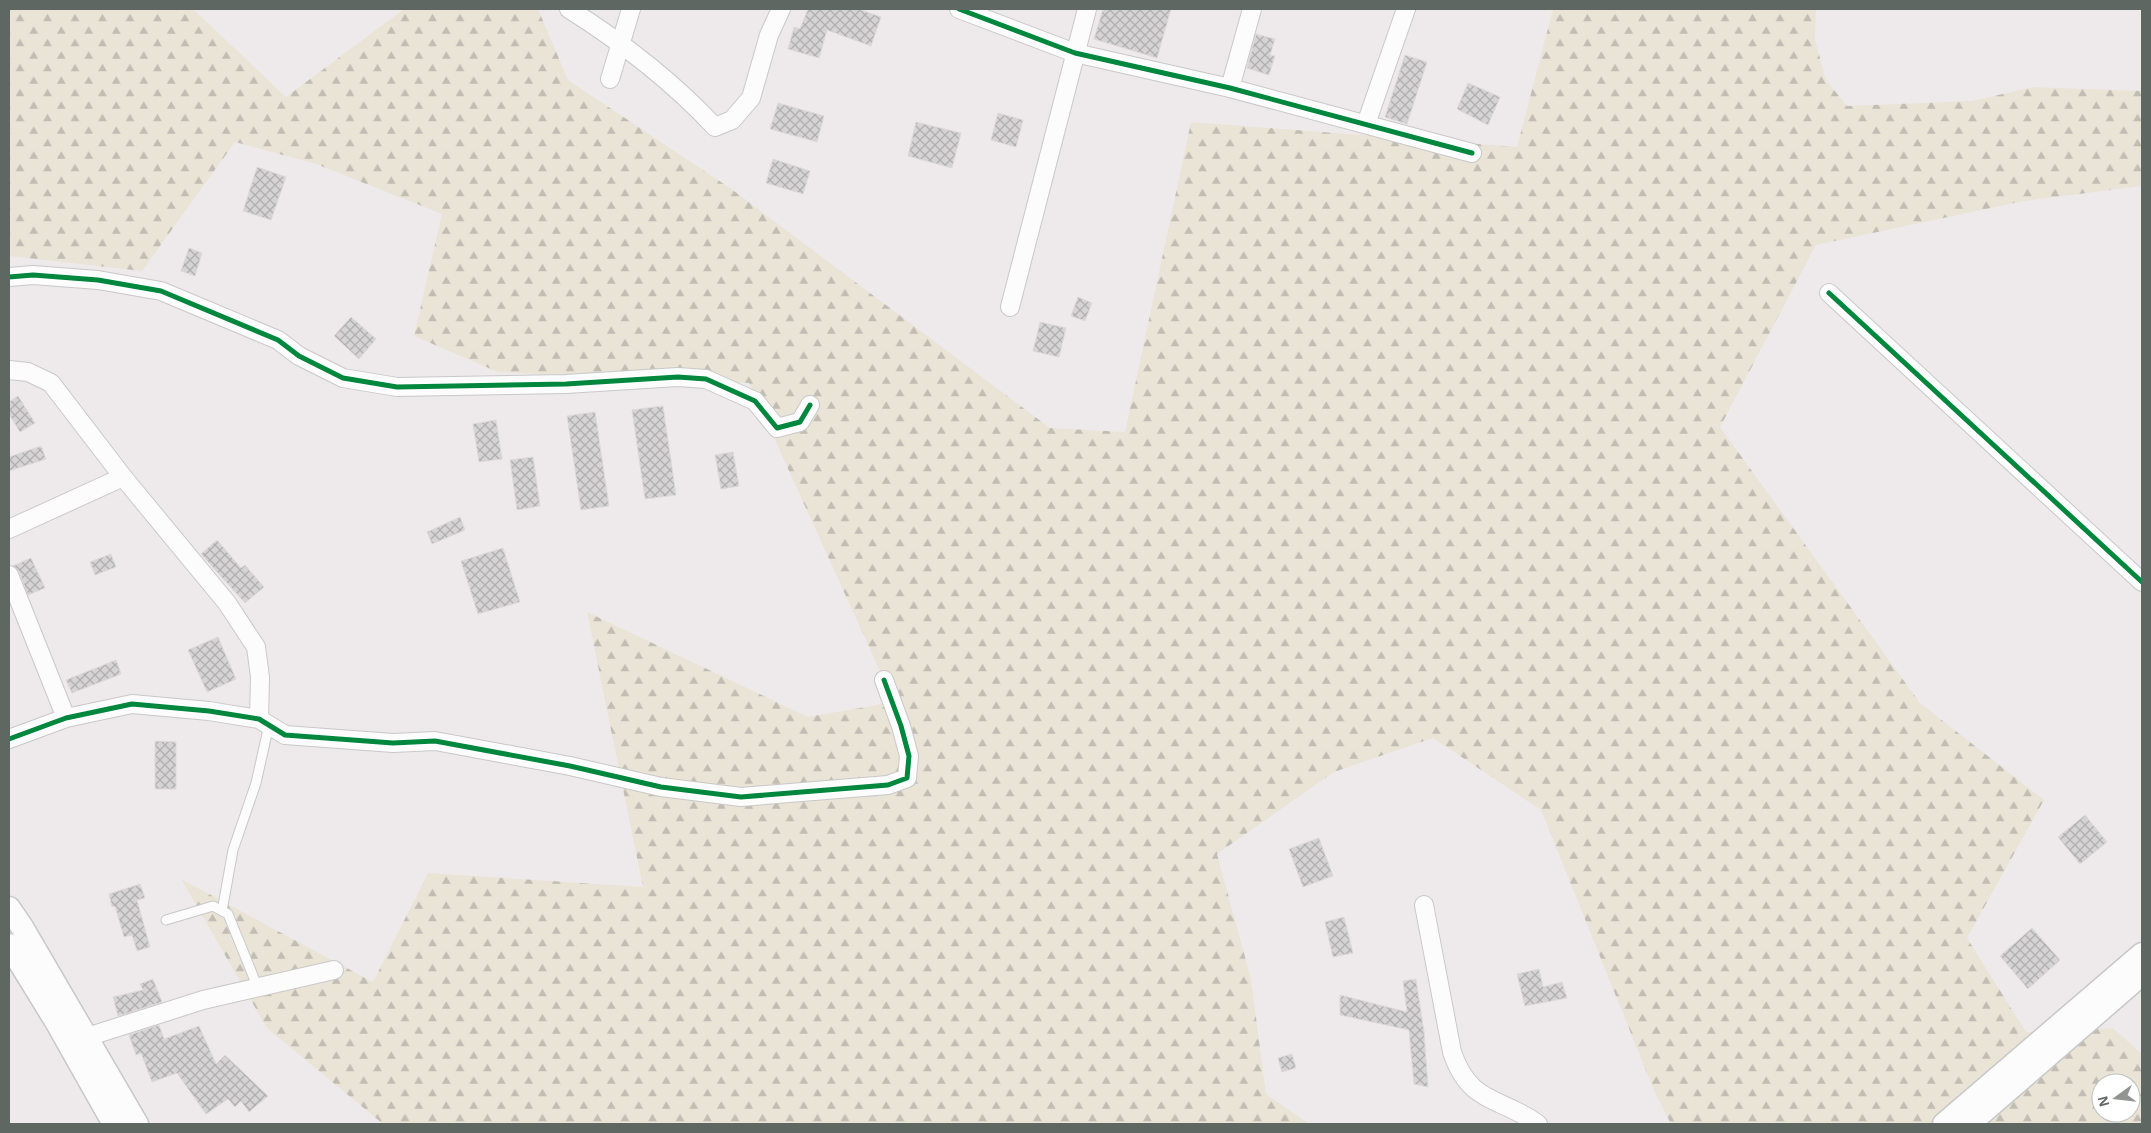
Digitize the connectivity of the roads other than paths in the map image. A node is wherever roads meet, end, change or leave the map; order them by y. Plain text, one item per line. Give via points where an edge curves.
1 (569, 9) edge
2 (631, 9) edge
3 (781, 9) edge
4 (959, 9) edge
5 (1086, 9) edge
6 (1252, 9) edge
7 (1406, 9) edge
8 (621, 43) junction
9 (1076, 52) junction
10 (610, 79) dead end
11 (1230, 88) junction
12 (1366, 124) junction
13 (1472, 153) dead end
14 (9, 277) edge
15 (1829, 293) dead end
16 (1010, 307) dead end
17 (9, 370) edge
18 (810, 405) dead end
19 (123, 477) junction
20 (9, 529) edge
21 (9, 575) edge
22 (2142, 582) edge
23 (884, 680) dead end
24 (66, 718) junction
25 (264, 722) junction
26 (9, 739) edge
27 (1424, 905) dead end
28 (9, 908) edge
29 (222, 911) junction
30 (166, 920) dead end
31 (9, 945) edge
32 (2142, 954) edge
33 (334, 970) dead end
34 (2142, 974) edge
35 (258, 988) junction
36 (87, 1037) junction
37 (114, 1124) edge
38 (137, 1124) edge
39 (1538, 1124) edge
40 (1944, 1124) edge
41 (1969, 1124) edge

1 - 8 street
2 - 8 street
3 - 8 street via 751,98 732,120 715,127 684,93
4 - 9 street
5 - 9 street
6 - 11 street
7 - 12 street
8 - 10 street
9 - 11 street
9 - 16 street
11 - 12 street
12 - 13 street
14 - 18 street via 33,275 98,280 161,291 278,340 299,356 343,378 398,387 706,378 755,400 777,428 800,422
15 - 22 street
17 - 19 street via 28,372 51,382
19 - 20 street
19 - 25 street via 227,603 256,647
21 - 24 street
23 - 25 street via 909,756 907,778 888,785 819,792 741,797 661,787 435,741 393,744 285,735
24 - 25 street via 132,704 209,711
24 - 26 street
25 - 29 lane via 256,783 233,850
27 - 39 street via 1458,1071 1475,1091
28 - 36 street
29 - 30 lane via 213,906
29 - 35 lane via 228,914
31 - 37 street
32 - 40 street
33 - 35 street
34 - 41 street
35 - 36 street via 202,1000
36 - 38 street

